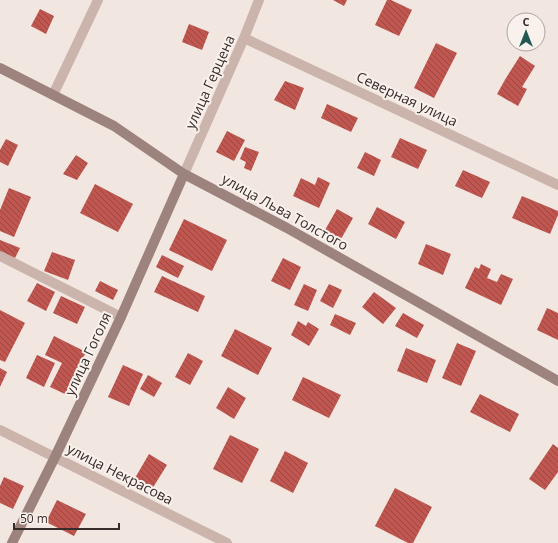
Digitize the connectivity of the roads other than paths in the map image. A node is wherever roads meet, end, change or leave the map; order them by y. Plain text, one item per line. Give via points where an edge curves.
1 (98, 0) edge
2 (259, 0) edge
3 (244, 38) junction
4 (0, 68) edge
5 (53, 94) junction
6 (184, 174) junction
7 (558, 185) edge
8 (0, 256) edge
9 (121, 317) junction
10 (558, 380) edge
11 (0, 430) edge
12 (55, 457) junction
13 (12, 543) edge
14 (227, 543) edge

1 - 5 street
2 - 3 street, улица Герцена
3 - 6 street, улица Герцена
3 - 7 street, Северная улица
4 - 5 street, улица Льва Толстого
5 - 6 street, улица Льва Толстого via 114,126
6 - 9 street, улица Гоголя
6 - 10 street, улица Льва Толстого via 287,228
8 - 9 street
9 - 12 street, улица Гоголя
11 - 12 street, улица Некрасова
12 - 13 street, улица Гоголя
12 - 14 street, улица Некрасова

